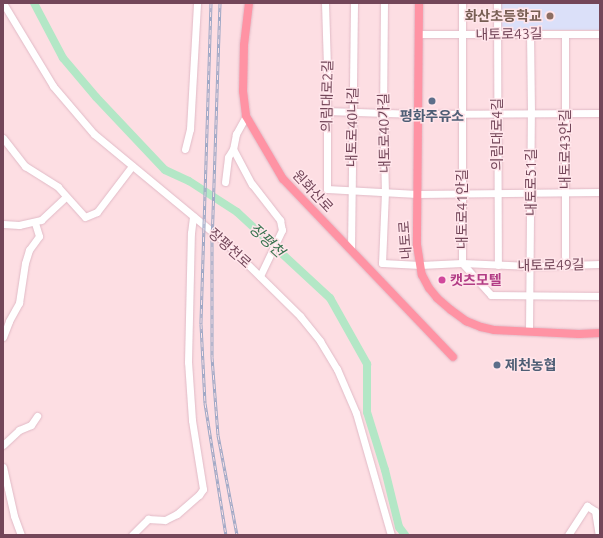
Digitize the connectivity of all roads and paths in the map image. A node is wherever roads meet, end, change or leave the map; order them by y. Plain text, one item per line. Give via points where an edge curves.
1 (3, 3) edge
2 (196, 3) edge
3 (249, 3) edge
4 (325, 3) edge
5 (354, 3) edge
6 (384, 3) edge
7 (418, 3) edge
8 (462, 3) edge
9 (497, 3) edge
10 (418, 34) junction
11 (463, 34) junction
12 (497, 34) junction
13 (530, 34) junction
14 (565, 34) junction
15 (600, 34) edge
16 (326, 111) junction
17 (352, 112) junction
18 (383, 112) junction
19 (564, 112) junction
20 (532, 113) junction
21 (600, 113) edge
22 (417, 114) junction
23 (463, 114) junction
24 (497, 114) junction
25 (246, 116) junction
26 (3, 138) edge
27 (185, 149) dead end
28 (233, 149) junction
29 (132, 166) junction
30 (226, 182) dead end
31 (351, 190) junction
32 (385, 192) junction
33 (531, 192) junction
34 (600, 192) edge
35 (462, 193) junction
36 (498, 193) junction
37 (565, 193) junction
38 (417, 194) junction
39 (66, 197) junction
40 (193, 216) junction
41 (35, 223) junction
42 (3, 224) edge
43 (351, 250) junction
44 (382, 263) joint
45 (462, 263) junction
46 (600, 264) edge
47 (420, 265) junction
48 (498, 265) junction
49 (565, 265) junction
50 (531, 266) junction
51 (262, 272) junction
52 (529, 296) junction
53 (600, 296) edge
54 (529, 332) junction
55 (600, 333) edge
56 (3, 338) edge
57 (453, 357) dead end
58 (37, 416) dead end
59 (3, 445) edge
60 (3, 467) edge
61 (598, 534) edge
62 (21, 535) edge
63 (132, 535) edge
64 (391, 535) edge
65 (568, 535) edge

1 - 29 street, 장평천로 via 42,69 66,103 94,134
2 - 27 street via 190,129
3 - 25 main road, 원화산로 via 243,91
4 - 16 street, 의림대로2길
5 - 17 street, 내토로40나길
6 - 18 street, 내토로40가길
7 - 10 main road, 내토로
8 - 11 street, 내토로41안길
9 - 12 street, 의림대로4길
10 - 11 street, 내토로43길
10 - 22 main road, 내토로
11 - 12 street, 내토로43길
11 - 23 street, 내토로41안길
12 - 13 street, 내토로43길
12 - 24 street, 의림대로4길
13 - 14 street, 내토로43길
13 - 20 street, 내토로51길
14 - 15 street, 내토로43길
14 - 19 street, 내토로43안길
16 - 17 street
16 - 31 street, 의림대로2길 via 327,189
17 - 18 street
17 - 31 street, 내토로40나길
18 - 22 street
18 - 32 street, 내토로40가길
19 - 20 street
19 - 21 street
19 - 37 street, 내토로43안길
20 - 24 street
20 - 33 street, 내토로51길
22 - 23 street
22 - 38 main road, 내토로
23 - 24 street
23 - 35 street, 내토로41안길
24 - 36 street, 의림대로4길
25 - 28 street via 236,134
25 - 43 main road, 원화산로 via 283,179
26 - 39 street via 25,166 58,187
28 - 30 street via 228,157
28 - 51 street via 252,184 280,220 282,230
29 - 39 street via 94,215 85,217
29 - 40 street, 장평천로
31 - 32 street
31 - 43 street, 내토로40나길
32 - 38 street
32 - 44 street, 내토로40가길
33 - 36 street
33 - 37 street
33 - 50 street, 내토로51길
34 - 37 street
35 - 36 street
35 - 38 street
35 - 45 street, 내토로41안길
36 - 48 street, 의림대로4길
37 - 49 street, 내토로43안길
38 - 47 main road, 내토로 via 417,245
39 - 41 street
40 - 51 street, 장평천로
40 - 63 street via 189,368 192,420 203,489 173,517 165,520 148,519
41 - 42 street
41 - 56 street via 39,236 29,250 19,303
43 - 57 main road, 원화산로
44 - 47 street, 내토로49길
45 - 47 street, 내토로49길
45 - 48 street, 내토로49길
45 - 52 street, 내토로41안길 via 491,295
46 - 49 street, 내토로49길
47 - 54 main road, 내토로 via 422,275 437,298 466,320 494,330
48 - 50 street, 내토로49길
49 - 50 street, 내토로49길
50 - 52 street, 내토로51길
51 - 64 street, 장평천로 via 300,316 337,368 356,413
52 - 53 street, 내토로41안길
52 - 54 street, 내토로51길
54 - 55 main road, 내토로
58 - 59 street via 31,425 18,430
60 - 62 street
61 - 65 street via 595,511 587,506

